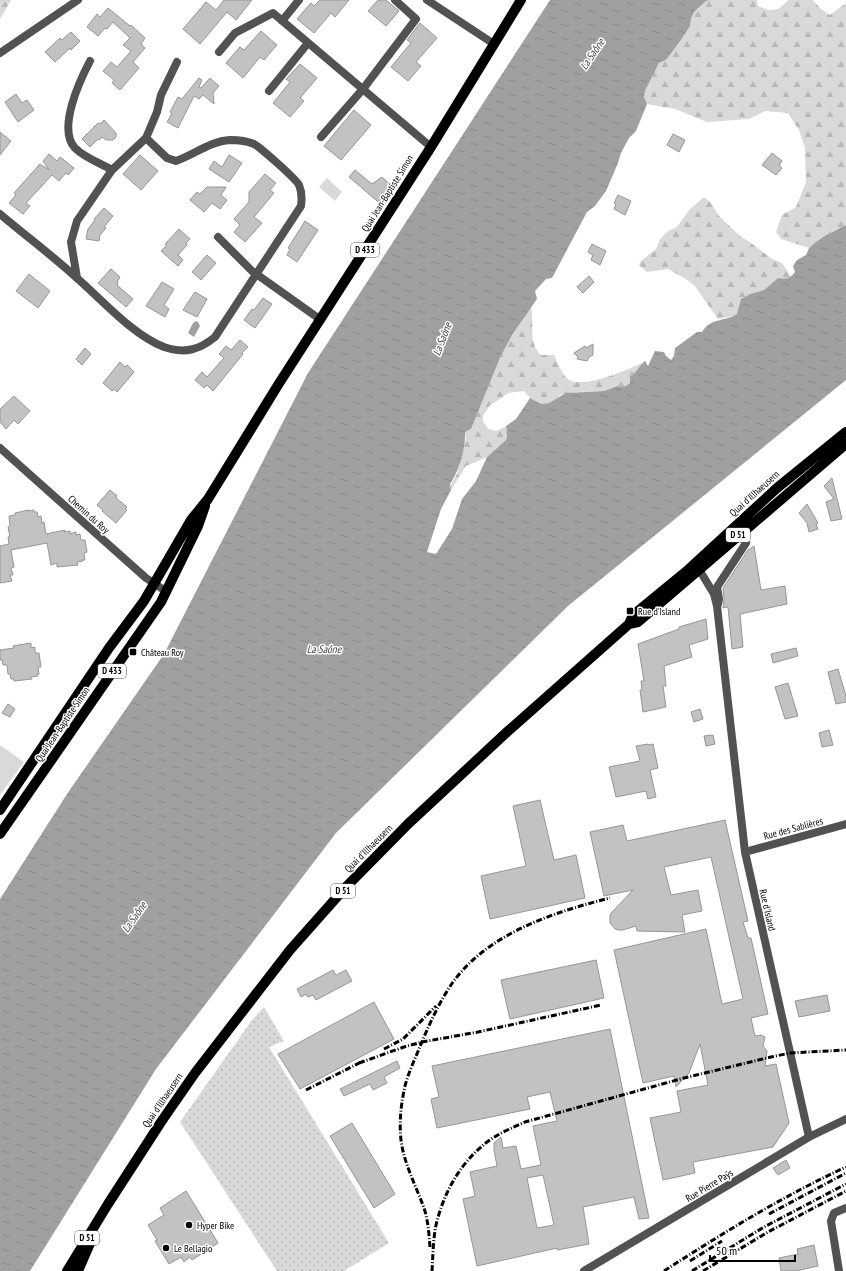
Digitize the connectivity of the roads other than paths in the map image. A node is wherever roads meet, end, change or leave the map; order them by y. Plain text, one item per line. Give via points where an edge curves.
1 (78, 0) edge
2 (299, 0) edge
3 (395, 0) edge
4 (427, 0) edge
5 (521, 0) edge
6 (282, 21) junction
7 (308, 43) junction
8 (494, 44) junction
9 (219, 52) dead end
10 (0, 53) edge
11 (90, 61) dead end
12 (177, 62) dead end
13 (363, 89) junction
14 (269, 91) dead end
15 (321, 137) dead end
16 (146, 138) junction
17 (431, 147) junction
18 (112, 170) junction
19 (0, 214) edge
20 (218, 238) dead end
21 (256, 274) junction
22 (77, 278) junction
23 (321, 320) junction
24 (846, 432) edge
25 (846, 444) edge
26 (0, 448) edge
27 (208, 499) junction
28 (746, 543) dead end
29 (697, 566) junction
30 (154, 583) junction
31 (167, 592) junction
32 (717, 606) junction
33 (0, 810) edge
34 (846, 824) edge
35 (0, 834) edge
36 (745, 852) junction
37 (846, 1119) edge
38 (809, 1137) junction
39 (108, 1204) junction
40 (846, 1208) edge
41 (67, 1271) edge
42 (78, 1271) edge
43 (584, 1271) edge
44 (839, 1271) edge

1 - 10 street
2 - 6 street
3 - 13 street via 416,19
4 - 8 street
5 - 8 main road, Quai Jean-Baptiste Simon / D 433
6 - 7 street
6 - 9 street via 274,13 235,33
7 - 13 street
7 - 14 street
8 - 17 main road, Quai Jean-Baptiste Simon / D 433
11 - 18 street via 79,82 68,119 68,131 74,146 86,156
12 - 16 street via 160,95 157,112
13 - 15 street
13 - 17 street
16 - 18 street
16 - 21 street via 167,158 176,161 212,144 228,140 255,144 292,176 299,185 301,206
17 - 23 main road, Quai Jean-Baptiste Simon / D 433
18 - 22 street via 77,221 71,242
19 - 22 street
20 - 21 street
21 - 22 street via 215,337 195,349 182,350 165,347 136,331
21 - 23 street
23 - 27 main road, Quai Jean-Baptiste Simon / D 433
24 - 29 main road, Quai d'Illhaeusern / D 51 via 777,488
25 - 29 main road, Quai d'Illhaeusern / D 51
26 - 30 street, Chemin du Roy
27 - 30 main road, Quai Jean-Baptiste Simon / D 433 via 191,520
27 - 31 main road, Quai Jean-Baptiste Simon / D 433
28 - 32 street via 717,587
29 - 32 street, Rue d'Island via 714,594
29 - 39 main road, Quai d'Illhaeusern / D 51 via 638,622 630,624 507,732 408,824 345,888 290,950 195,1073
30 - 31 street, Chemin du Roy
30 - 33 main road, Quai Jean-Baptiste Simon / D 433
31 - 35 main road, Quai Jean-Baptiste Simon / D 433
32 - 36 street, Rue d'Island
34 - 36 street, Rue des Sablières
36 - 38 street, Rue d'Island
37 - 38 street, Rue Pierre Paÿs
38 - 43 street, Rue Pierre Paÿs
39 - 41 main road, Quai d'Illhaeusern / D 51
39 - 42 main road, Quai d'Illhaeusern / D 51
40 - 44 street via 834,1214 831,1222

